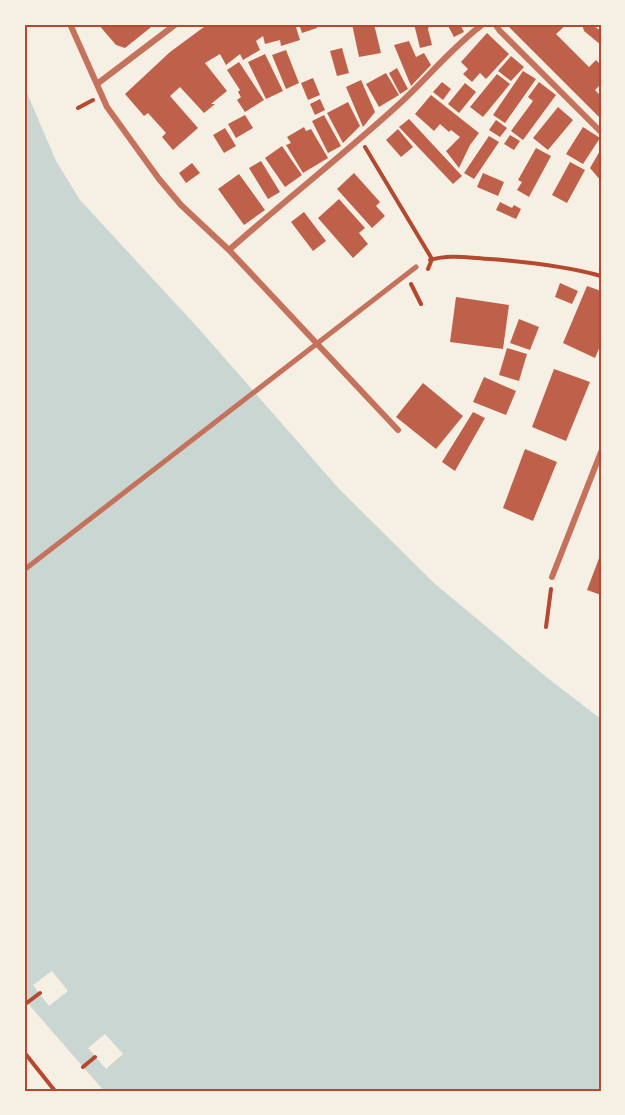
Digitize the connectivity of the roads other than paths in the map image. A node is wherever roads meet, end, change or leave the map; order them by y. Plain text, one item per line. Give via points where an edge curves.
1 (70, 24) edge
2 (176, 24) edge
3 (483, 24) edge
4 (495, 24) edge
5 (97, 84) junction
6 (601, 132) edge
7 (229, 250) junction
8 (416, 267) road end
9 (398, 430) dead end
10 (601, 452) edge
11 (24, 570) edge
12 (552, 578) road end

1 - 5 street
2 - 5 street
3 - 7 street via 403,101
4 - 6 street
5 - 7 street via 107,107 159,179
7 - 9 street
8 - 11 street
10 - 12 street

